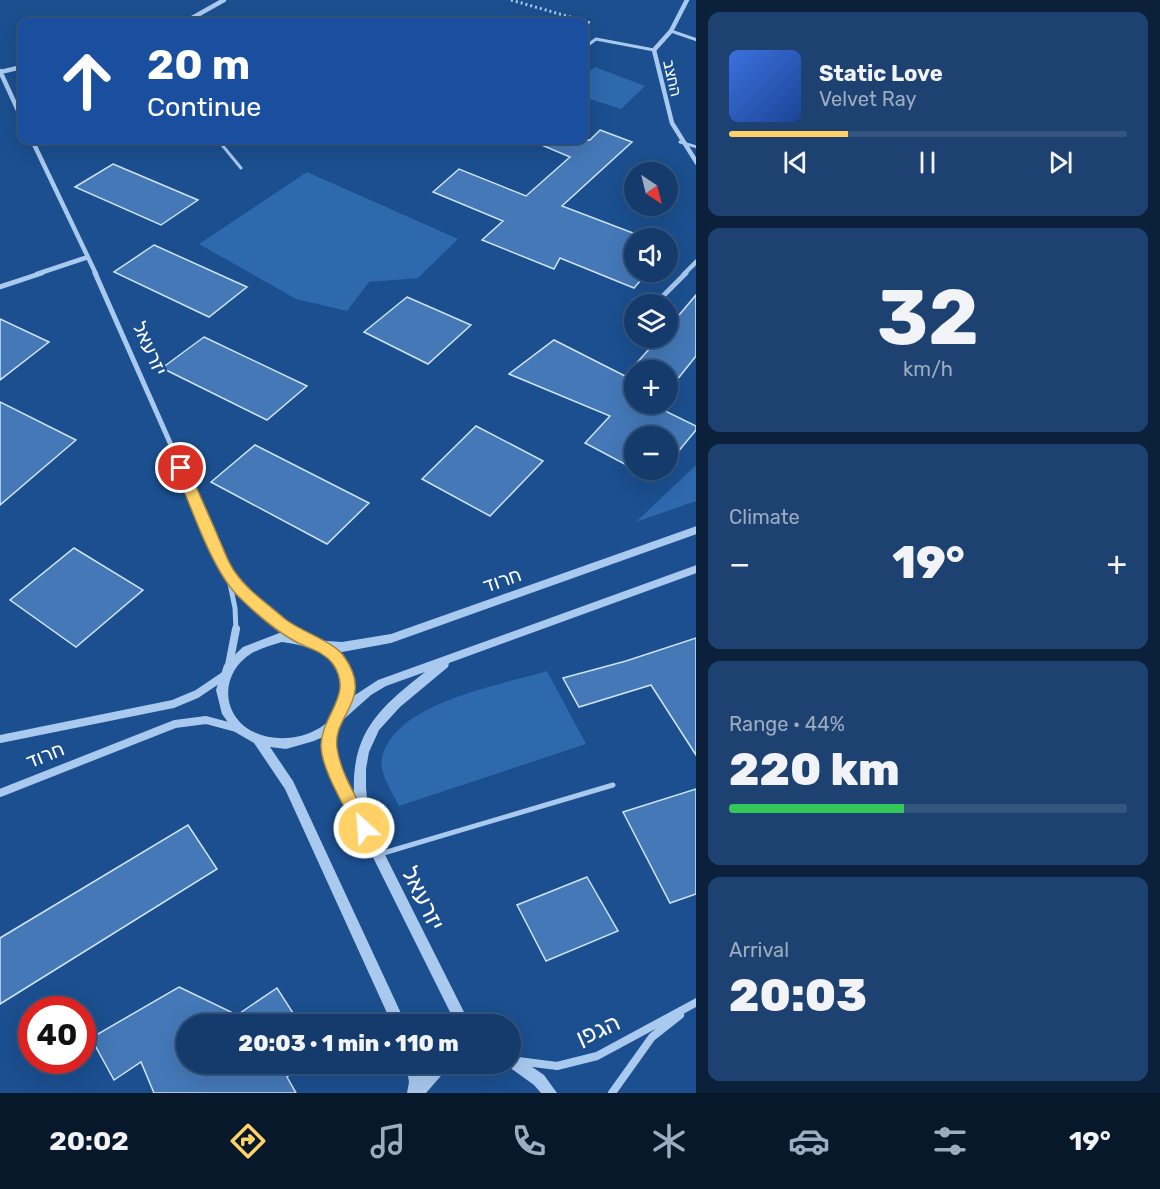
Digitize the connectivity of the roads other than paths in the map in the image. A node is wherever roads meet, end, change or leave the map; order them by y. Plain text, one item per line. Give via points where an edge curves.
1 (224, 0) edge
2 (687, 0) edge
3 (192, 18) edge
4 (671, 31) junction
5 (696, 40) edge
6 (588, 45) edge
7 (654, 50) junction
8 (18, 68) edge
9 (0, 72) edge
10 (18, 110) edge
11 (680, 142) junction
12 (34, 144) edge
13 (221, 144) edge
14 (696, 147) edge
15 (696, 163) edge
16 (241, 168) dead end
17 (88, 257) junction
18 (696, 261) edge
19 (0, 287) edge
20 (665, 294) edge
21 (696, 530) edge
22 (696, 569) edge
23 (228, 573) junction
24 (303, 639) junction
25 (315, 644) junction
26 (453, 657) junction
27 (227, 670) junction
28 (337, 719) junction
29 (240, 730) junction
30 (0, 739) edge
31 (258, 740) junction
32 (613, 785) dead end
33 (0, 793) edge
34 (364, 828) junction
35 (377, 855) junction
36 (694, 1003) edge
37 (394, 1014) edge
38 (458, 1014) edge
39 (521, 1061) edge
40 (521, 1067) edge
41 (415, 1074) edge
42 (433, 1074) edge
43 (415, 1093) edge
44 (550, 1093) edge
45 (612, 1093) edge

1 - 3 street
2 - 4 street, החצב
4 - 5 lane
4 - 7 street, החצב
6 - 7 lane via 596,39
7 - 11 street, החצב via 670,122
8 - 9 street
9 - 10 street
11 - 14 lane
11 - 15 street, החצב
12 - 17 street, יזרעאל
13 - 16 lane
17 - 19 street
17 - 23 street, יזרעאל
18 - 20 street
21 - 25 street, חרוד via 391,638 342,647
22 - 26 street
23 - 24 street, יזרעאל via 262,609
23 - 27 street, יזרעאל via 238,622
24 - 25 street
24 - 27 street via 261,641 242,651
25 - 28 street via 337,658 347,678 348,697
26 - 28 street via 382,682
26 - 34 street via 414,687 373,729 363,751 360,779
27 - 29 street via 221,697 227,715
27 - 30 street, חרוד via 197,694 173,704
28 - 31 street via 306,740 281,744
28 - 34 street, יזרעאל via 329,746 333,765
29 - 31 street
29 - 33 street, חרוד via 216,720 194,719
31 - 37 street via 289,784
32 - 35 lane
34 - 35 street, יזרעאל
35 - 38 street, יזרעאל
36 - 39 street, הגפן via 597,1056 558,1066
36 - 45 street, הגפן via 652,1037
40 - 44 street
41 - 43 street
42 - 43 street

